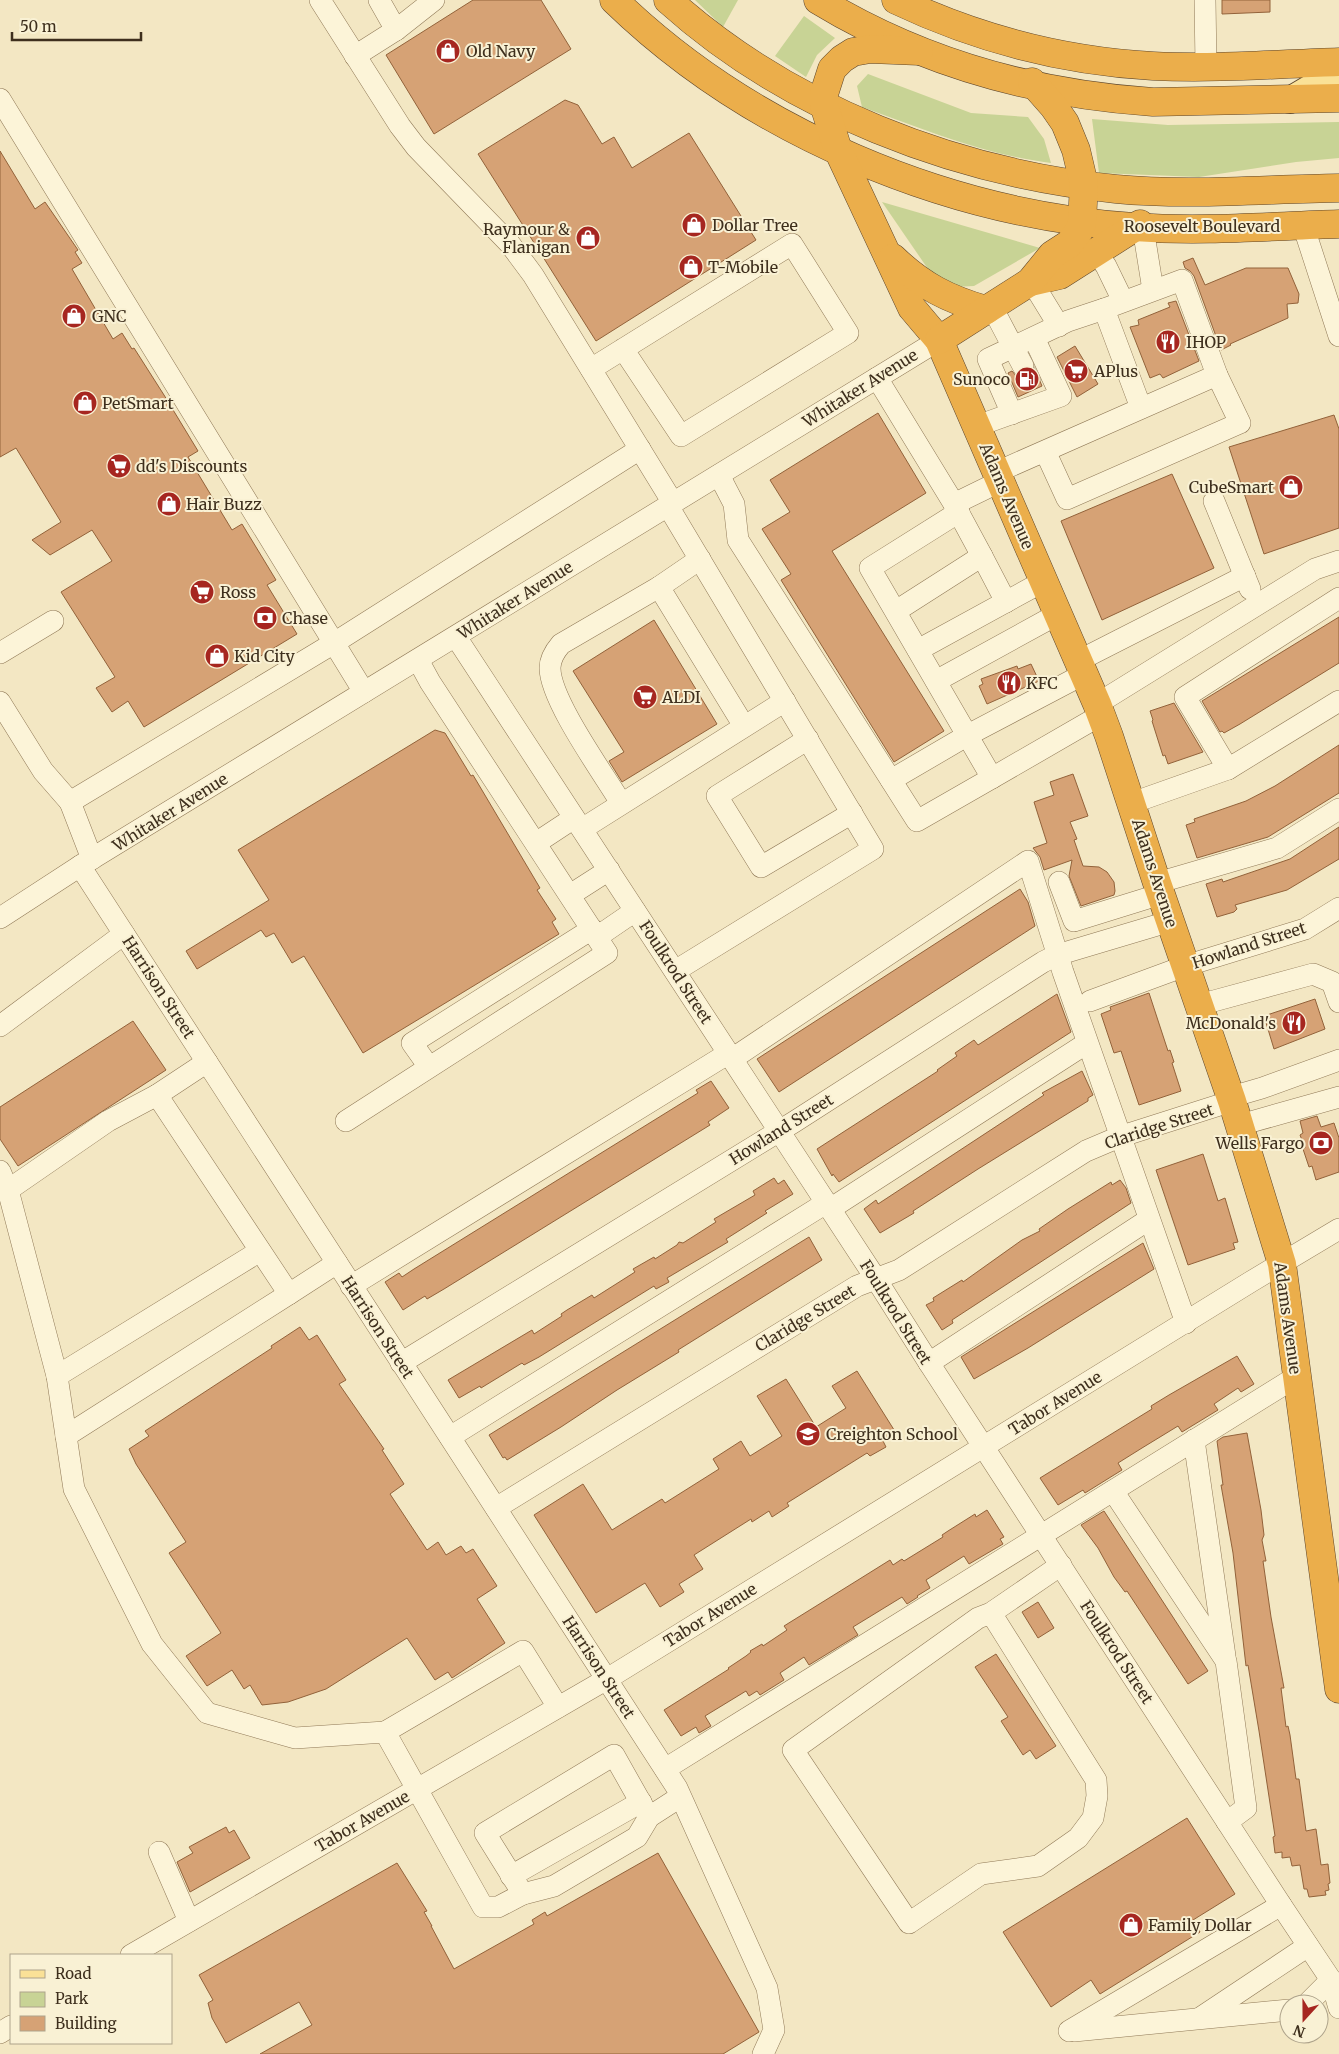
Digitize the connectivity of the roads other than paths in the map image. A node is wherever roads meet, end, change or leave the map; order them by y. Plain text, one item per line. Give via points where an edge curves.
1 (320, 0) edge
2 (379, 0) edge
3 (434, 0) edge
4 (614, 0) edge
5 (668, 0) edge
6 (818, 0) edge
7 (896, 0) edge
8 (1205, 0) edge
9 (396, 30) junction
10 (986, 35) junction
11 (918, 51) junction
12 (355, 56) junction
13 (1339, 62) edge
14 (1206, 66) junction
15 (1339, 70) edge
16 (1037, 87) junction
17 (1339, 98) edge
18 (0, 99) edge
19 (1290, 100) junction
20 (824, 105) junction
21 (838, 150) junction
22 (1084, 184) junction
23 (1339, 188) edge
24 (1183, 192) junction
25 (1082, 222) junction
26 (1339, 224) edge
27 (1303, 225) junction
28 (1139, 228) junction
29 (885, 251) junction
30 (1096, 252) junction
31 (1031, 282) junction
32 (1153, 290) junction
33 (1123, 301) junction
34 (989, 308) junction
35 (1104, 309) junction
36 (1059, 326) junction
37 (1339, 336) edge
38 (1034, 338) junction
39 (939, 340) junction
40 (1014, 347) junction
41 (624, 349) junction
42 (1023, 366) tunnel mouth
43 (591, 369) junction
44 (1217, 375) junction
45 (877, 378) junction
46 (1141, 408) junction
47 (1012, 414) junction
48 (977, 426) junction
49 (640, 449) junction
50 (1045, 451) junction
51 (719, 475) junction
52 (999, 477) junction
53 (1214, 501) dead end
54 (671, 505) junction
55 (956, 508) junction
56 (982, 556) junction
57 (700, 559) junction
58 (1339, 562) edge
59 (1245, 576) junction
60 (1044, 581) junction
61 (659, 588) junction
62 (1339, 598) edge
63 (1006, 602) junction
64 (1257, 605) junction
65 (896, 611) junction
66 (1058, 614) junction
67 (53, 621) dead end
68 (456, 637) junction
69 (334, 643) junction
70 (918, 650) junction
71 (0, 653) edge
72 (418, 660) junction
73 (1081, 668) junction
74 (936, 681) junction
75 (364, 692) junction
76 (785, 701) junction
77 (1339, 701) edge
78 (0, 702) edge
79 (1099, 709) junction
80 (744, 726) junction
81 (968, 735) junction
82 (808, 739) junction
83 (1228, 769) junction
84 (992, 778) junction
85 (891, 780) junction
86 (70, 802) junction
87 (621, 803) junction
88 (1132, 803) junction
89 (1339, 808) edge
90 (852, 813) junction
91 (578, 824) junction
92 (536, 844) junction
93 (86, 862) junction
94 (609, 870) junction
95 (1059, 882) dead end
96 (1159, 889) junction
97 (570, 895) junction
98 (1339, 908) edge
99 (635, 910) junction
100 (0, 918) edge
101 (1171, 921) junction
102 (594, 933) junction
103 (124, 934) junction
104 (1057, 955) junction
105 (1185, 966) junction
106 (675, 971) junction
107 (1090, 1000) dead end
108 (1339, 1002) edge
109 (1199, 1004) junction
110 (0, 1026) edge
111 (1087, 1043) junction
112 (731, 1056) junction
113 (1339, 1060) edge
114 (207, 1062) junction
115 (430, 1067) junction
116 (157, 1095) junction
117 (1339, 1097) edge
118 (1234, 1108) junction
119 (346, 1121) dead end
120 (779, 1130) junction
121 (1119, 1137) junction
122 (4, 1181) edge
123 (828, 1206) junction
124 (1148, 1220) junction
125 (1339, 1229) edge
126 (260, 1252) junction
127 (337, 1263) junction
128 (1282, 1264) junction
129 (876, 1278) junction
130 (352, 1286) junction
131 (289, 1294) junction
132 (1186, 1323) junction
133 (401, 1363) junction
134 (928, 1363) junction
135 (56, 1376) junction
136 (1296, 1377) junction
137 (66, 1436) junction
138 (450, 1437) junction
139 (1194, 1440) junction
140 (983, 1447) junction
141 (1113, 1491) junction
142 (496, 1508) junction
143 (1042, 1535) junction
144 (1061, 1565) junction
145 (991, 1613) junction
146 (1226, 1661) junction
147 (607, 1679) junction
148 (1339, 1689) edge
149 (558, 1707) junction
150 (385, 1732) junction
151 (666, 1769) junction
152 (418, 1789) junction
153 (678, 1793) junction
154 (645, 1809) junction
155 (1227, 1822) junction
156 (159, 1852) dead end
157 (511, 1876) junction
158 (523, 1894) junction
159 (1281, 1905) junction
160 (189, 1921) junction
161 (1308, 1946) junction
162 (133, 1954) edge
163 (1332, 1973) edge
164 (1314, 1994) edge
165 (1339, 2008) edge
166 (1279, 2011) edge
167 (1198, 2019) junction
168 (763, 2054) edge

1 - 12 street
2 - 9 street
3 - 9 street
4 - 21 highway, Roosevelt Boulevard via 676,52 735,94
5 - 20 highway via 747,60
6 - 11 highway
7 - 10 highway
8 - 14 street
9 - 12 street
10 - 14 highway via 1038,50 1098,60 1154,66
10 - 16 highway, Whitaker Avenue
11 - 16 highway via 977,72
11 - 20 highway via 870,48 853,52 832,69
12 - 43 street via 416,147 510,244
13 - 14 highway
15 - 19 main road
16 - 19 highway via 1153,102
16 - 22 highway, Whitaker Avenue via 1065,123
17 - 19 highway
18 - 69 street
20 - 21 highway, Adams Avenue
20 - 22 highway via 885,132 952,156 1024,174
21 - 25 highway, Roosevelt Boulevard via 907,180 950,194
21 - 29 highway, Adams Avenue
22 - 24 highway
22 - 25 highway, Whitaker Avenue
23 - 24 highway
24 - 28 highway, Whitaker Avenue
25 - 28 highway, Roosevelt Boulevard
25 - 31 highway, Whitaker Avenue via 1075,238 1052,255
26 - 27 highway, Roosevelt Boulevard
27 - 28 highway, Roosevelt Boulevard
27 - 37 street
28 - 30 highway, Whitaker Avenue
28 - 32 street
29 - 34 highway via 928,287 947,297
29 - 39 highway, Adams Avenue via 912,308
30 - 31 highway, Whitaker Avenue via 1060,275
30 - 33 street
31 - 34 highway, Whitaker Avenue
31 - 36 street
32 - 33 street
32 - 44 street via 1182,280
33 - 35 street
34 - 39 highway, Whitaker Avenue
34 - 40 street
35 - 36 street
35 - 46 street
36 - 38 street
38 - 40 street
38 - 47 street via 1061,396 1038,397
39 - 45 street, Whitaker Avenue
39 - 48 highway, Adams Avenue
40 - 42 street
40 - 47 street via 988,359
41 - 41 street via 681,436 848,334 792,244
41 - 43 street
43 - 49 street
44 - 46 street
44 - 50 street via 1240,423 1067,499
45 - 51 street, Whitaker Avenue
45 - 55 street
46 - 50 street
47 - 48 street
48 - 52 highway, Adams Avenue
49 - 54 street
49 - 69 street
50 - 52 street
51 - 54 street, Whitaker Avenue
51 - 85 street via 734,504 738,540
52 - 55 street
52 - 60 highway, Adams Avenue
53 - 59 street
54 - 57 street
54 - 68 street, Whitaker Avenue
55 - 56 street
55 - 65 street via 870,568
56 - 63 street
56 - 65 street
57 - 61 street
57 - 76 street
58 - 64 street via 1315,569
59 - 64 street
59 - 73 street
60 - 63 street
60 - 66 highway, Adams Avenue
61 - 80 street
61 - 87 street via 561,644 550,666 563,709
62 - 83 street via 1185,697
63 - 70 street
64 - 79 street
65 - 70 street
66 - 73 highway, Adams Avenue
66 - 74 street
67 - 71 street
68 - 72 street, Whitaker Avenue
68 - 91 street, Foulkrod Street
69 - 75 street
69 - 86 street
70 - 74 street
72 - 75 street, Whitaker Avenue
72 - 92 street
73 - 79 highway, Adams Avenue
73 - 81 street
74 - 81 street
75 - 93 street, Whitaker Avenue
76 - 80 street
76 - 82 street
77 - 83 street
78 - 86 street, Harrison Street via 43,771
79 - 84 street
79 - 88 highway, Adams Avenue
80 - 87 street
81 - 84 street
81 - 85 street
82 - 90 street
82 - 90 street via 717,796 761,867
83 - 88 street
84 - 85 street via 917,821
86 - 93 street, Harrison Street
87 - 91 street
88 - 96 highway, Adams Avenue
89 - 96 street via 1276,848
90 - 106 street via 873,849
91 - 92 street
91 - 94 street, Foulkrod Street
92 - 97 street
93 - 100 street, Whitaker Avenue
93 - 103 street, Harrison Street
94 - 97 street
94 - 99 street, Foulkrod Street
95 - 96 street via 1074,921
96 - 101 highway, Adams Avenue
97 - 102 street
98 - 105 street, Howland Street via 1305,928
99 - 102 street
99 - 106 street, Foulkrod Street
101 - 104 street, Howland Street
101 - 105 highway, Adams Avenue
102 - 115 street via 608,953
102 - 115 street via 412,1043
103 - 110 street
103 - 114 street, Harrison Street
104 - 111 street
104 - 112 street via 1028,861
104 - 120 street, Howland Street
105 - 107 street, Howland Street
105 - 109 highway, Adams Avenue
106 - 112 street, Foulkrod Street
108 - 109 street via 1332,982 1314,974
109 - 118 highway, Adams Avenue
111 - 121 street
111 - 123 street
112 - 120 street, Foulkrod Street
112 - 130 street
113 - 118 street via 1262,1088
114 - 116 street
114 - 127 street, Harrison Street
115 - 119 street
116 - 122 street
116 - 126 street
117 - 118 street
118 - 121 street, Claridge Street
118 - 128 highway, Adams Avenue
120 - 123 street, Foulkrod Street
120 - 133 street, Howland Street
121 - 124 street
121 - 129 street, Claridge Street via 1086,1151 899,1270
122 - 135 street
123 - 129 street, Foulkrod Street
123 - 138 street
124 - 132 street
124 - 134 street
125 - 128 street, Tabor Avenue
126 - 131 street
126 - 135 street
127 - 130 street, Harrison Street
127 - 131 street
128 - 132 street, Tabor Avenue
128 - 136 highway, Adams Avenue
129 - 134 street, Foulkrod Street
129 - 142 street, Claridge Street via 857,1286
130 - 133 street, Harrison Street
131 - 137 street
132 - 140 street, Tabor Avenue
133 - 138 street, Harrison Street
134 - 140 street, Foulkrod Street
135 - 137 street
136 - 139 street
136 - 148 highway, Adams Avenue
137 - 150 street via 74,1489 152,1644 206,1712 295,1738
138 - 142 street, Harrison Street
139 - 141 street
139 - 146 street
140 - 143 street, Foulkrod Street
140 - 147 street, Tabor Avenue
141 - 143 street
141 - 146 street
142 - 147 street, Harrison Street
143 - 144 street, Foulkrod Street
143 - 151 street
144 - 145 street
144 - 155 street, Foulkrod Street
145 - 145 street via 1096,1780 1093,1818 1078,1838 1038,1866 981,1874 909,1923 793,1750 978,1618
146 - 155 street via 1246,1808
147 - 149 street, Tabor Avenue
147 - 151 street, Harrison Street
149 - 150 street via 523,1650
149 - 152 street, Tabor Avenue
150 - 152 street
151 - 153 street, Harrison Street
152 - 158 street via 483,1907 498,1907
152 - 160 street, Tabor Avenue
153 - 154 street
153 - 168 street, Harrison Street via 767,1988 774,2030
154 - 157 street
154 - 157 street via 614,1755 485,1833
154 - 158 street via 637,1837 554,1886
155 - 159 street, Foulkrod Street
156 - 160 street
157 - 158 street
159 - 161 street, Foulkrod Street
159 - 167 street via 1069,2031
160 - 162 street, Tabor Avenue
161 - 163 street, Foulkrod Street
161 - 167 street
163 - 164 street
163 - 165 street, Foulkrod Street
166 - 167 street

